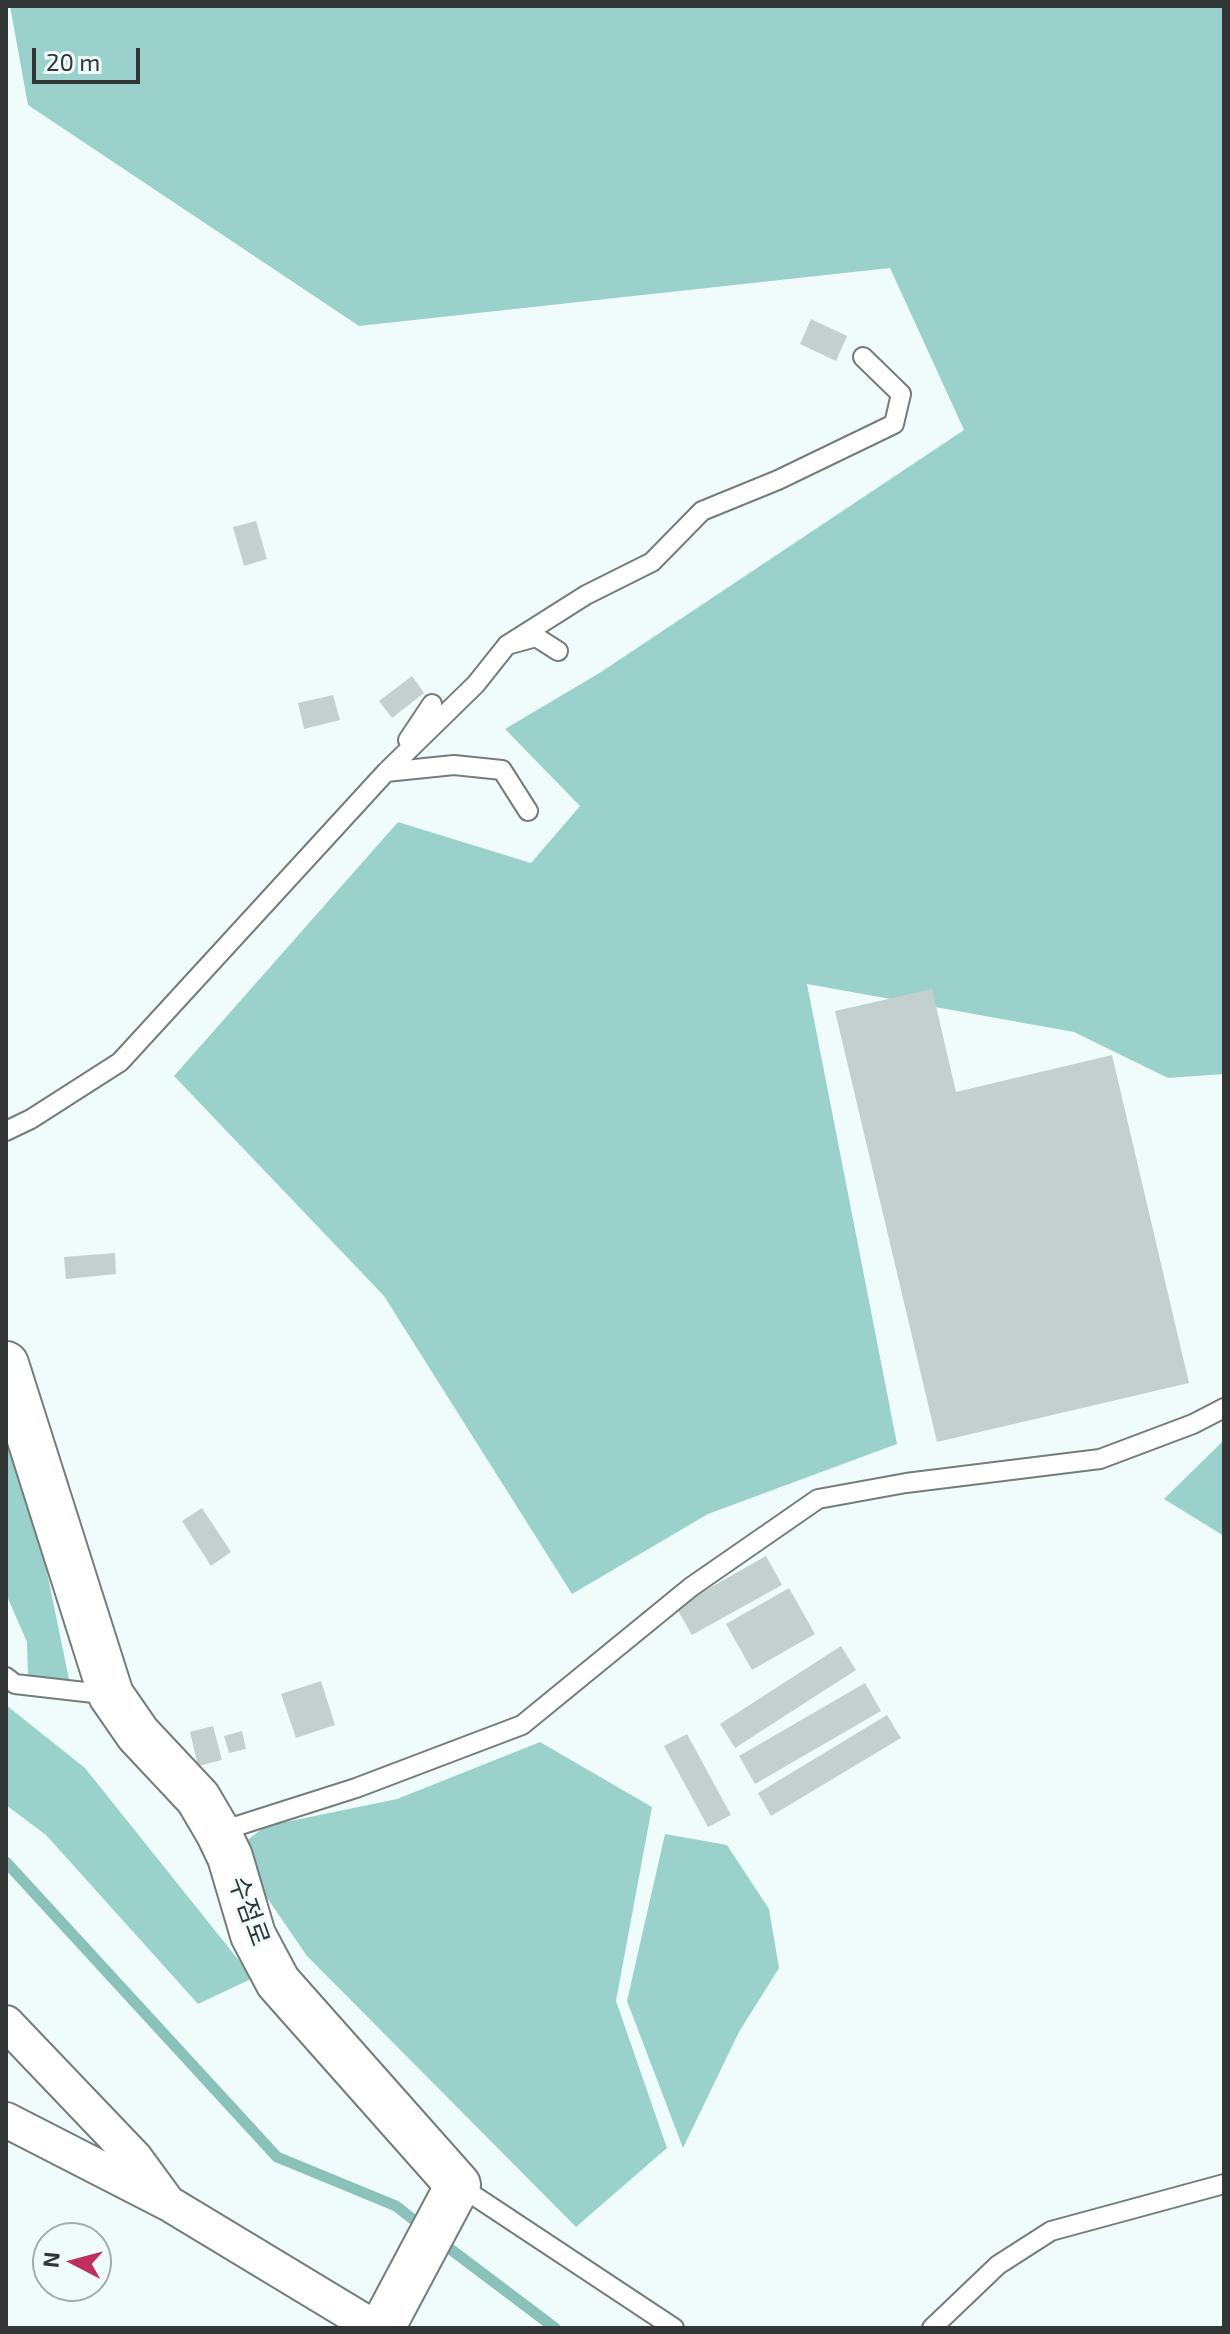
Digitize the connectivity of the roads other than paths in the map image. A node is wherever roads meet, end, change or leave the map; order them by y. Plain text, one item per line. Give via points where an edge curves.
1 (863, 357) dead end
2 (507, 645) junction
3 (558, 651) dead end
4 (432, 704) dead end
5 (386, 772) junction
6 (528, 811) dead end
7 (6, 1131) edge
8 (6, 1364) edge
9 (1224, 1408) edge
10 (6, 1677) edge
11 (111, 1695) junction
12 (218, 1832) junction
13 (6, 2023) edge
14 (6, 2120) edge
15 (1224, 2184) edge
16 (458, 2185) junction
17 (168, 2203) junction
18 (375, 2328) edge
19 (382, 2328) edge
20 (674, 2328) edge
21 (932, 2328) edge

1 - 2 lane via 901,394 894,424 702,511 652,562 586,595
2 - 3 lane via 536,637
2 - 5 lane via 476,684
4 - 5 lane
5 - 6 lane via 454,765 502,770
5 - 7 lane via 120,1062
8 - 11 main road, 수점로
9 - 12 lane via 1100,1459 818,1499 691,1587 522,1725 356,1788
10 - 11 lane via 15,1684
11 - 12 main road, 수점로 via 138,1734 198,1798
12 - 16 main road, 수점로 via 253,1935 278,1982
13 - 17 street via 135,2158
14 - 17 street
15 - 21 lane via 1051,2231 998,2265
16 - 19 main road
16 - 20 lane, 수점로
17 - 18 street

